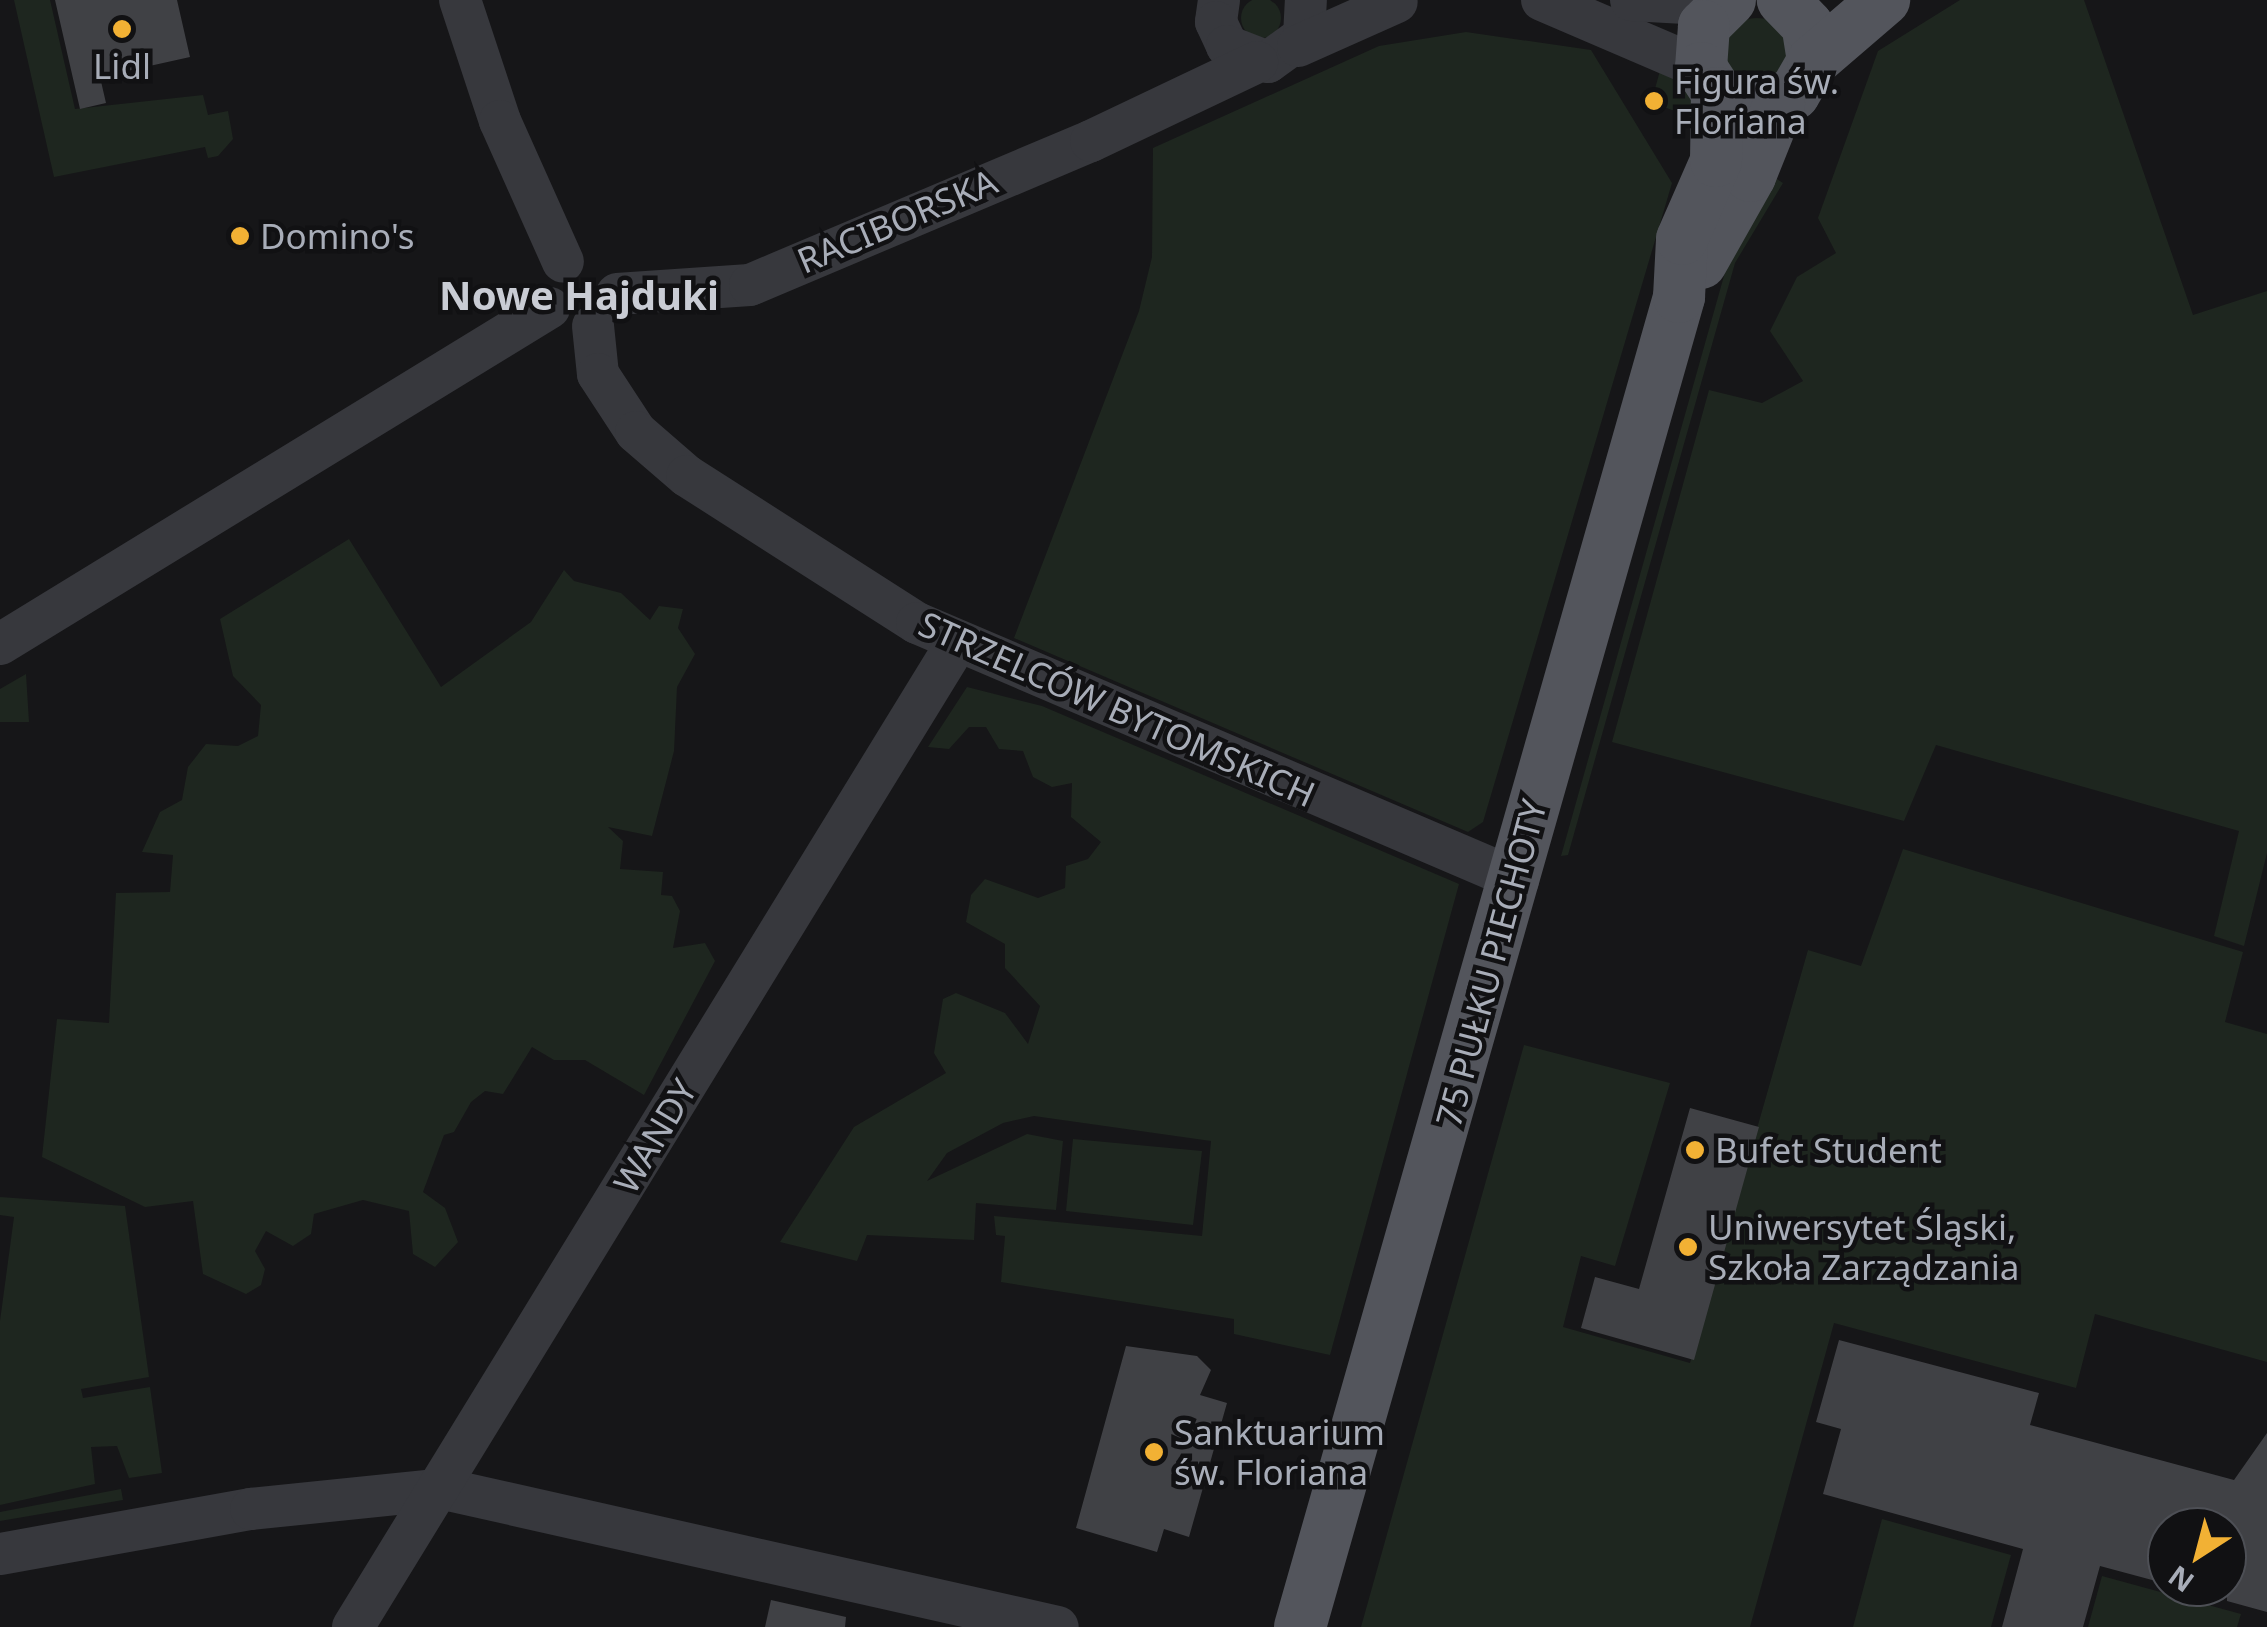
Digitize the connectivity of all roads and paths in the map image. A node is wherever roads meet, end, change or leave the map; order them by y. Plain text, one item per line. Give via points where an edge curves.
1 (460, 0) edge
2 (1306, 0) edge
3 (1542, 0) edge
4 (1631, 0) edge
5 (1884, 0) edge
6 (1405, 1) edge
7 (1726, 2) edge
8 (1798, 3) edge
9 (1217, 6) edge
10 (1298, 46) junction
11 (1812, 61) junction
12 (1257, 62) junction
13 (1709, 80) junction
14 (1166, 104) junction
15 (1778, 104) junction
16 (564, 262) junction
17 (1679, 298) junction
18 (550, 308) junction
19 (605, 310) junction
20 (0, 644) edge
21 (956, 644) junction
22 (1518, 880) junction
23 (444, 1489) junction
24 (0, 1554) edge
25 (354, 1627) edge
26 (1058, 1627) edge
27 (1300, 1627) edge

1 - 16 street via 500,120
2 - 10 street via 1308,24
3 - 13 street
4 - 7 street
5 - 11 main road, 75 PUŁKU PIECHOTY
6 - 10 street
7 - 13 main road, 75 PUŁKU PIECHOTY via 1700,40
8 - 11 main road via 1813,42
9 - 12 street via 1233,52
9 - 14 street
10 - 12 street, RACIBORSKA
11 - 15 main road, 75 PUŁKU PIECHOTY via 1806,78
12 - 14 street, RACIBORSKA
13 - 15 main road via 1753,108
13 - 17 main road, 75 PUŁKU PIECHOTY via 1716,161 1682,239
14 - 19 street, RACIBORSKA via 750,284
15 - 17 main road, 75 PUŁKU PIECHOTY via 1744,188
16 - 18 street via 547,282
16 - 19 street via 600,262
17 - 22 main road, 75 PUŁKU PIECHOTY
18 - 19 street via 560,322
18 - 20 street
19 - 21 street, STRZELCÓW BYTOMSKICH via 598,374 636,432 703,487
21 - 22 street, STRZELCÓW BYTOMSKICH
21 - 23 street, WANDY
22 - 27 main road, 75 PUŁKU PIECHOTY
23 - 24 street via 251,1509
23 - 25 street, WANDY
23 - 26 street

